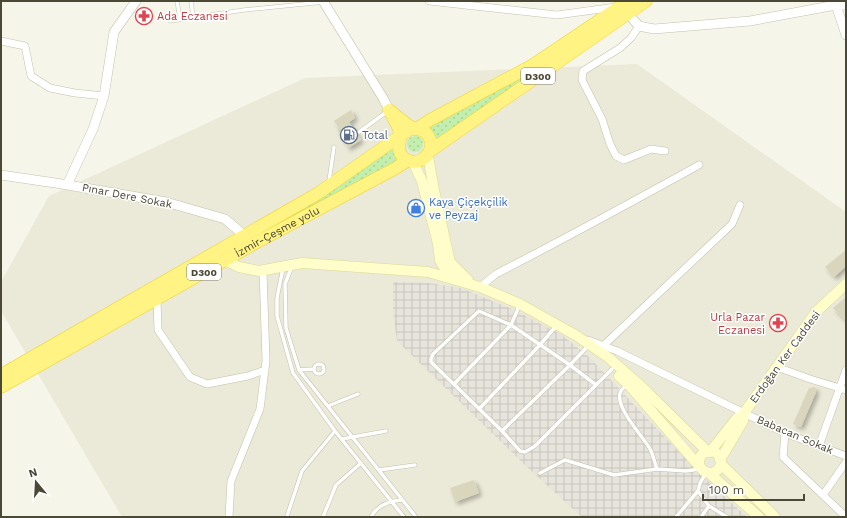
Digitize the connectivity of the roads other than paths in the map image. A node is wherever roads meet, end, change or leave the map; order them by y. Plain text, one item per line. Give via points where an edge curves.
1 (136, 1) edge
2 (177, 1) edge
3 (191, 1) edge
4 (429, 1) edge
5 (646, 1) edge
6 (324, 2) edge
7 (837, 3) edge
8 (846, 5) edge
9 (626, 7) edge
10 (193, 17) junction
11 (180, 19) junction
12 (170, 21) dead end
13 (640, 26) junction
14 (846, 35) edge
15 (1, 41) edge
16 (104, 96) junction
17 (389, 110) junction
18 (416, 129) junction
19 (359, 132) dead end
20 (400, 136) junction
21 (334, 146) dead end
22 (665, 151) dead end
23 (429, 153) junction
24 (410, 161) junction
25 (699, 165) dead end
26 (1, 175) edge
27 (67, 185) junction
28 (329, 186) junction
29 (740, 205) dead end
30 (245, 236) junction
31 (226, 260) junction
32 (287, 266) junction
33 (263, 270) junction
34 (846, 284) edge
35 (476, 286) junction
36 (157, 299) junction
37 (520, 304) junction
38 (511, 325) junction
39 (557, 325) junction
40 (577, 336) junction
41 (540, 346) junction
42 (588, 346) junction
43 (603, 346) junction
44 (570, 365) junction
45 (777, 367) junction
46 (313, 369) dead end
47 (612, 369) junction
48 (265, 370) junction
49 (299, 370) junction
50 (846, 370) edge
51 (1, 375) edge
52 (454, 384) junction
53 (596, 385) junction
54 (629, 385) junction
55 (1, 387) edge
56 (843, 389) edge
57 (358, 394) dead end
58 (328, 406) junction
59 (479, 410) junction
60 (744, 414) junction
61 (335, 431) junction
62 (386, 431) dead end
63 (502, 431) junction
64 (785, 433) junction
65 (352, 437) junction
66 (342, 439) junction
67 (819, 446) junction
68 (709, 452) junction
69 (845, 456) edge
70 (721, 462) junction
71 (361, 463) junction
72 (415, 465) dead end
73 (657, 469) junction
74 (379, 470) junction
75 (704, 470) junction
76 (540, 473) dead end
77 (698, 491) junction
78 (823, 495) junction
79 (391, 500) junction
80 (402, 500) junction
81 (708, 506) junction
82 (287, 516) dead end
83 (229, 517) edge
84 (323, 517) edge
85 (371, 517) edge
86 (404, 517) edge
87 (416, 517) edge
88 (676, 517) edge
89 (700, 517) edge
90 (727, 517) edge
91 (759, 517) edge
92 (775, 517) edge
93 (846, 517) edge

1 - 16 street via 114,32
2 - 11 lane
3 - 10 lane
4 - 9 street via 557,15
5 - 9 highway, D300
6 - 10 lane
6 - 17 street
7 - 8 street
7 - 13 street via 750,21 654,29
7 - 14 street
9 - 13 street
9 - 18 highway, D300 via 533,65
9 - 23 highway, D300
10 - 11 lane
11 - 12 lane
13 - 22 street via 620,48 583,71 582,80 602,119 616,156 624,160 651,149
15 - 16 street via 25,46 31,76 50,88
16 - 27 street via 93,129
17 - 18 highway
17 - 19 lane
17 - 20 highway
18 - 20 highway, D300 via 410,129
18 - 23 highway via 429,136
20 - 24 highway via 400,151
20 - 28 highway, İzmir-Çeşme yolu / D300
21 - 28 lane
23 - 24 highway, D300 via 423,159
23 - 35 main road via 434,190 450,262
24 - 31 highway, İzmir-Çeşme yolu / D300
24 - 35 main road via 422,181 440,260 446,271
25 - 35 street
26 - 27 street, Pınar Dere Sokak
27 - 30 street, Pınar Dere Sokak via 166,202 225,220
28 - 30 highway, İzmir-Çeşme yolu / D300
29 - 43 street via 732,224
30 - 51 highway, İzmir-Çeşme yolu / D300
31 - 33 main road via 239,267
31 - 36 highway, İzmir-Çeşme yolu / D300
32 - 33 main road
32 - 35 main road via 302,263 428,272
32 - 49 lane via 286,328
32 - 61 lane via 277,298 277,316 293,373
33 - 48 street
34 - 45 main road, Erdoğan Ker Caddesi via 816,312
35 - 37 main road
36 - 48 street via 158,330 190,377 207,384
36 - 55 highway, İzmir-Çeşme yolu / D300
37 - 38 lane
37 - 39 main road
38 - 41 lane
38 - 52 lane
38 - 52 lane via 479,311 433,354 431,362
39 - 40 main road
39 - 41 lane
40 - 42 main road
40 - 43 street, Babacan Sokak
40 - 68 main road via 610,358
41 - 44 lane
41 - 59 lane
42 - 44 lane
42 - 47 main road
43 - 60 street, Babacan Sokak
44 - 53 lane
44 - 63 lane
45 - 56 street
45 - 60 main road, Erdoğan Ker Caddesi
46 - 49 lane
47 - 53 lane
47 - 54 main road
48 - 83 street via 260,409 231,481
49 - 58 lane
50 - 56 street
52 - 59 lane
53 - 63 lane via 535,446 525,452 520,451
54 - 73 lane via 619,395 620,404 650,449
54 - 75 main road
56 - 67 street
57 - 58 lane
58 - 65 lane
59 - 63 lane
60 - 64 street, Babacan Sokak
60 - 68 main road, Erdoğan Ker Caddesi
60 - 70 main road, Erdoğan Ker Caddesi via 743,421
61 - 66 lane
61 - 82 lane via 302,471
62 - 65 lane
64 - 67 street, Babacan Sokak
64 - 78 street via 783,457
65 - 66 lane
65 - 74 lane
66 - 71 lane
67 - 69 street, Babacan Sokak
68 - 70 main road via 717,454
68 - 75 main road via 701,456
69 - 78 street
70 - 75 main road via 718,470
70 - 92 main road
71 - 79 lane
71 - 84 lane via 336,485
72 - 74 lane
73 - 75 lane
73 - 76 lane via 614,475 565,460
74 - 80 lane
75 - 77 lane
75 - 91 main road
77 - 81 lane
77 - 88 lane
78 - 93 street
79 - 80 lane
79 - 85 lane via 374,511
79 - 86 lane
80 - 87 lane
81 - 89 lane
81 - 90 lane

